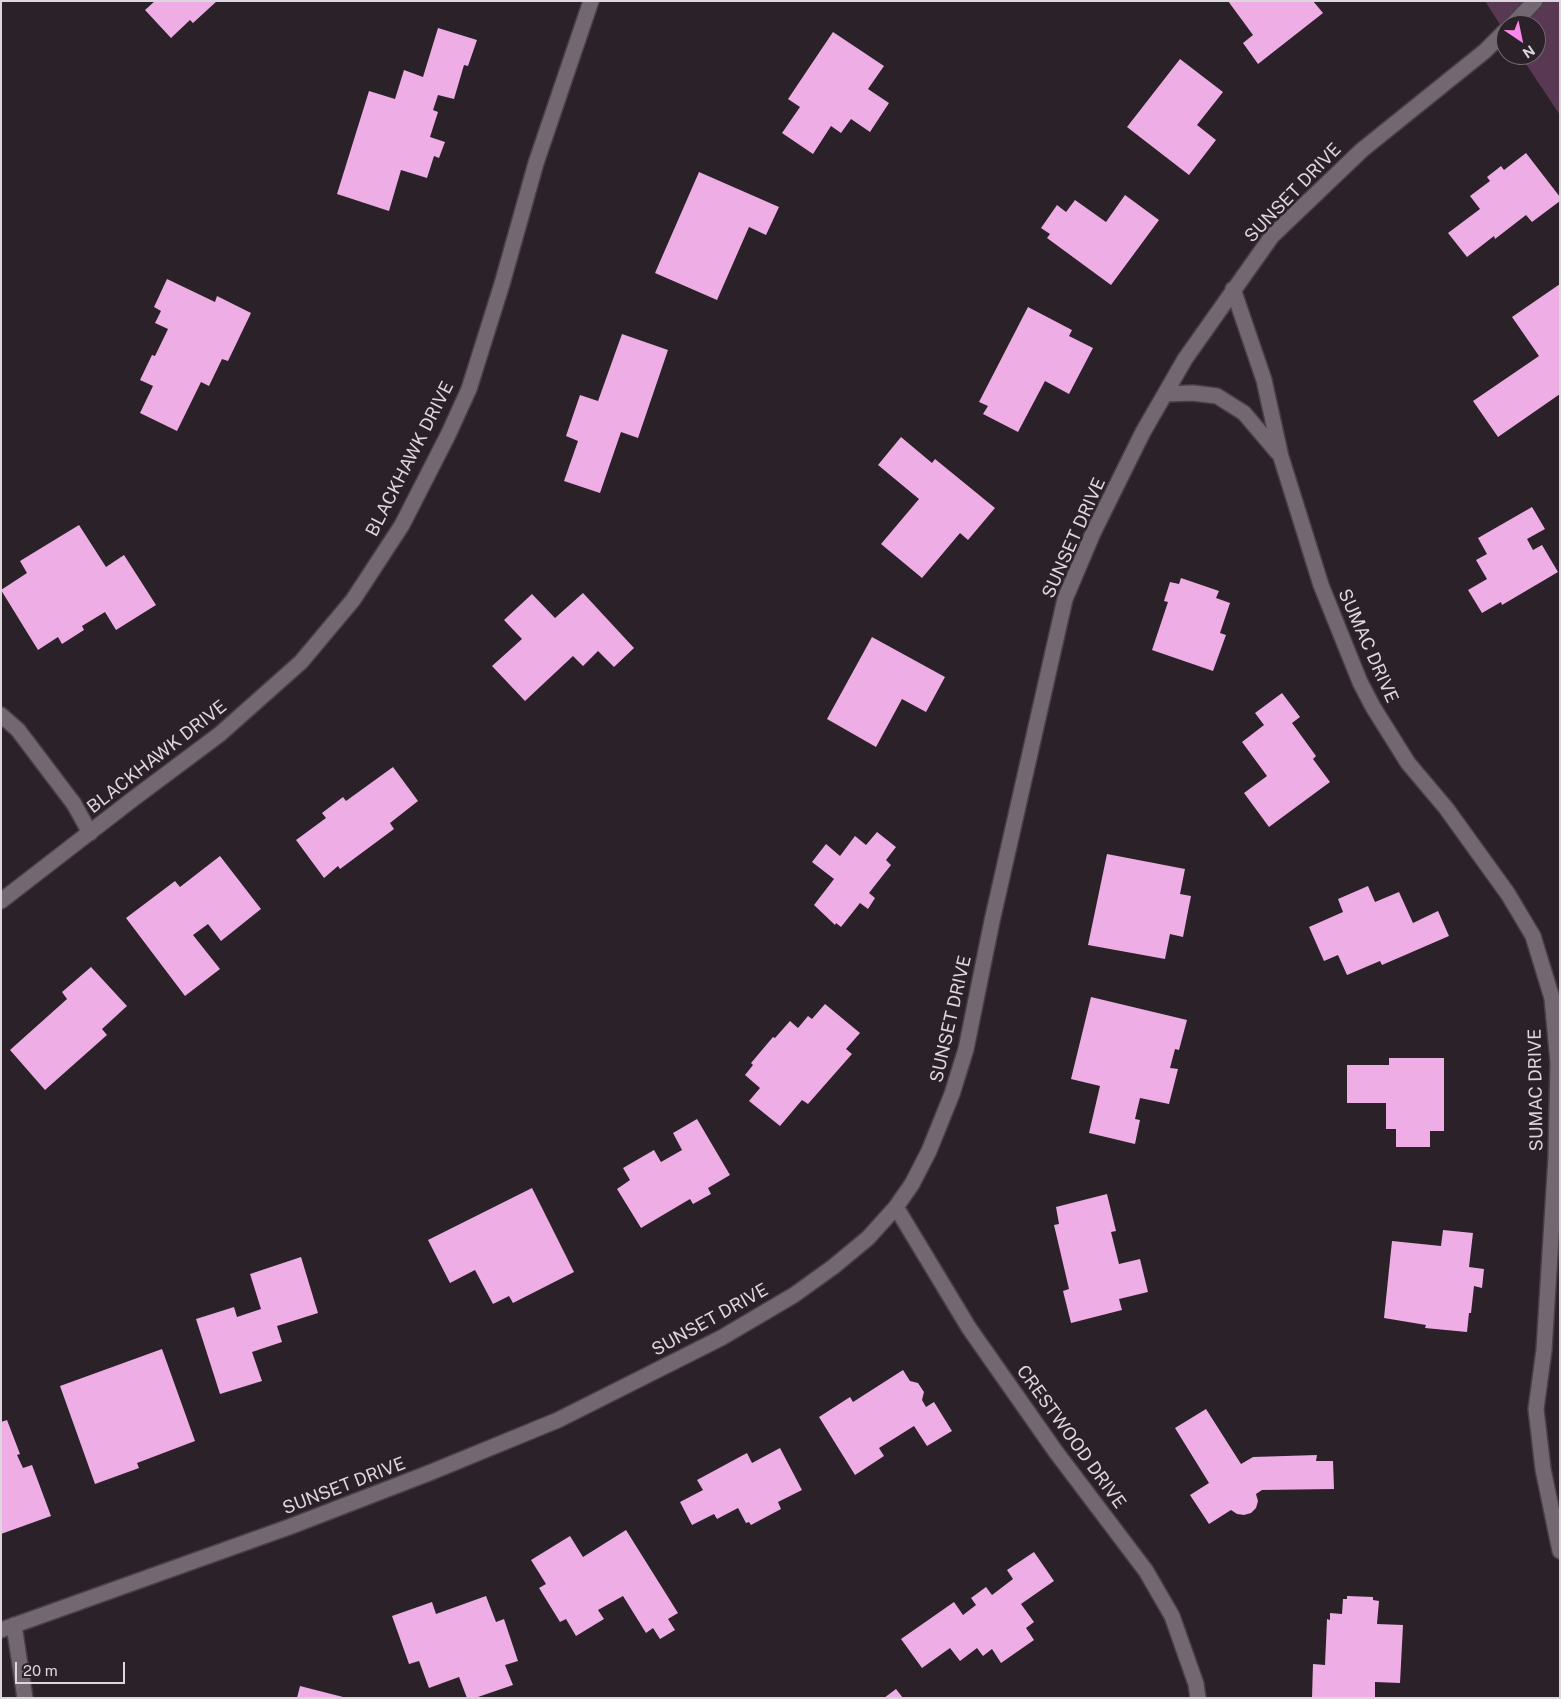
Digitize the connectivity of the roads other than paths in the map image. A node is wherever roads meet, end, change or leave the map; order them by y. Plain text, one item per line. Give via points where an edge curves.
1 (591, 1) edge
2 (1535, 1) edge
3 (1522, 15) edge
4 (1496, 40) edge
5 (1233, 290) junction
6 (1165, 394) junction
7 (1281, 456) junction
8 (1, 716) edge
9 (90, 833) junction
10 (1, 901) edge
11 (896, 1207) junction
12 (1560, 1552) edge
13 (8, 1628) edge
14 (25, 1698) edge
15 (1198, 1698) edge

1 - 9 street, BLACKHAWK DRIVE via 536,162 469,389 402,525 353,600 301,662 220,734
2 - 3 street
4 - 5 street, SUNSET DRIVE via 1362,150 1272,236
5 - 6 street, SUNSET DRIVE
5 - 7 street, SUMAC DRIVE via 1264,380
6 - 7 street, SUMAC DRIVE via 1217,396 1244,413
6 - 11 street, SUNSET DRIVE via 1143,432 1065,599 966,1049 929,1151
7 - 12 street, SUMAC DRIVE via 1321,585 1360,682 1408,762 1446,808 1508,894 1533,936 1552,998 1558,1062 1556,1156 1544,1350 1536,1409 1543,1469
8 - 9 street via 18,730 74,804
9 - 10 street, BLACKHAWK DRIVE
11 - 13 street, SUNSET DRIVE via 868,1238 794,1295 721,1338 558,1420 289,1527
11 - 15 street, CRESTWOOD DRIVE via 980,1344 1146,1571 1172,1616
13 - 14 street

